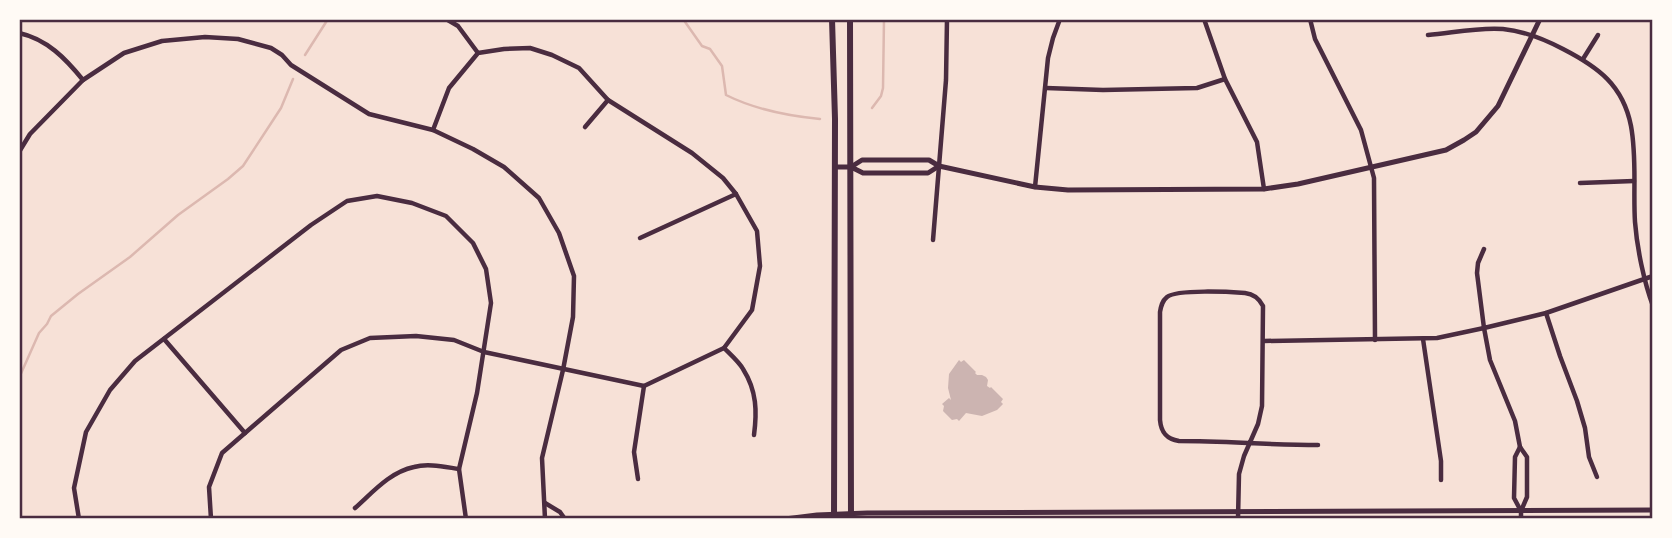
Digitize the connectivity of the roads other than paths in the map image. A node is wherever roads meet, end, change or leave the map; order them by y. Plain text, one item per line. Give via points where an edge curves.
1 (446, 19) edge
2 (832, 19) edge
3 (850, 19) edge
4 (947, 19) edge
5 (1060, 19) edge
6 (1204, 19) edge
7 (1310, 19) edge
8 (1541, 19) edge
9 (19, 33) edge
10 (1428, 35) dead end
11 (1598, 35) dead end
12 (1533, 36) junction
13 (478, 53) junction
14 (1583, 59) junction
15 (1225, 79) junction
16 (83, 80) junction
17 (1046, 88) junction
18 (608, 100) junction
19 (585, 127) dead end
20 (433, 130) junction
21 (19, 152) edge
22 (939, 166) junction
23 (835, 167) junction
24 (851, 167) junction
25 (1371, 168) junction
26 (1634, 181) junction
27 (1580, 183) dead end
28 (1035, 187) junction
29 (1264, 189) junction
30 (736, 194) junction
31 (640, 238) dead end
32 (933, 240) dead end
33 (1484, 249) dead end
34 (1653, 276) edge
35 (1645, 279) junction
36 (1653, 306) edge
37 (1546, 313) junction
38 (1484, 328) junction
39 (164, 338) junction
40 (1423, 339) junction
41 (1375, 340) junction
42 (1263, 341) junction
43 (724, 348) junction
44 (484, 352) junction
45 (564, 370) junction
46 (644, 386) junction
47 (244, 433) junction
48 (754, 435) dead end
49 (1250, 442) junction
50 (1318, 445) dead end
51 (1520, 447) junction
52 (459, 469) junction
53 (1597, 477) dead end
54 (638, 479) dead end
55 (1441, 480) dead end
56 (545, 503) junction
57 (355, 508) dead end
58 (1653, 510) edge
59 (1521, 515) edge
60 (851, 516) edge
61 (1238, 516) edge
62 (834, 517) edge
63 (79, 519) edge
64 (211, 519) edge
65 (466, 519) edge
66 (545, 519) edge
67 (565, 519) edge
68 (785, 519) edge

1 - 13 street via 458,26
2 - 23 main road
3 - 24 main road
4 - 22 street
5 - 17 street via 1048,58
6 - 15 street
7 - 25 street via 1315,39 1361,130
8 - 12 street
9 - 16 street via 49,45
10 - 12 street via 1506,29
11 - 14 street
12 - 14 street
12 - 25 street via 1498,106 1476,132 1446,150
13 - 18 street via 530,48 552,55 579,68
13 - 20 street via 449,88
14 - 26 street via 1609,81 1625,107 1631,127
15 - 17 street via 1197,88
15 - 29 street via 1257,142
16 - 20 street via 124,53 162,41 238,39 271,48 369,114
16 - 21 street via 30,134
17 - 28 street
18 - 19 street
18 - 30 street via 692,153
20 - 45 street via 504,167 538,198 559,233 574,276
22 - 24 street via 928,173 863,173
22 - 24 street via 929,160 862,160
22 - 28 street
22 - 32 street
23 - 24 street
23 - 62 main road
24 - 60 main road
25 - 29 street
25 - 41 street
26 - 27 street
26 - 35 street via 1635,222
28 - 29 street
30 - 31 street
30 - 43 street via 757,231 760,266 752,310
33 - 38 street via 1477,273
34 - 35 street
35 - 36 street
35 - 37 street
37 - 38 street
37 - 53 street
38 - 40 street
38 - 51 street via 1490,360 1515,421
39 - 44 street via 311,225 347,201 377,196 446,216 473,243 486,269 491,303
39 - 47 street
39 - 63 street via 135,361 110,390 86,432 74,488
40 - 41 street
40 - 55 street
41 - 42 street
42 - 49 street via 1262,406
42 - 49 street via 1262,306 1252,294 1174,293 1163,302 1162,430 1179,441
43 - 46 street
43 - 48 street via 753,389
44 - 45 street
44 - 47 street via 454,340 370,338 341,350
44 - 52 street
45 - 46 street
45 - 56 street via 542,458
46 - 54 street via 634,452
47 - 64 street via 222,453 209,487
49 - 50 street
49 - 61 street via 1239,474
51 - 59 street via 1515,457 1514,498
51 - 59 street via 1527,457 1527,497
52 - 57 street via 415,466 392,476
52 - 65 street
56 - 66 street
56 - 67 street
58 - 59 street
59 - 61 street
60 - 61 street via 1071,512
60 - 62 street
62 - 68 street

